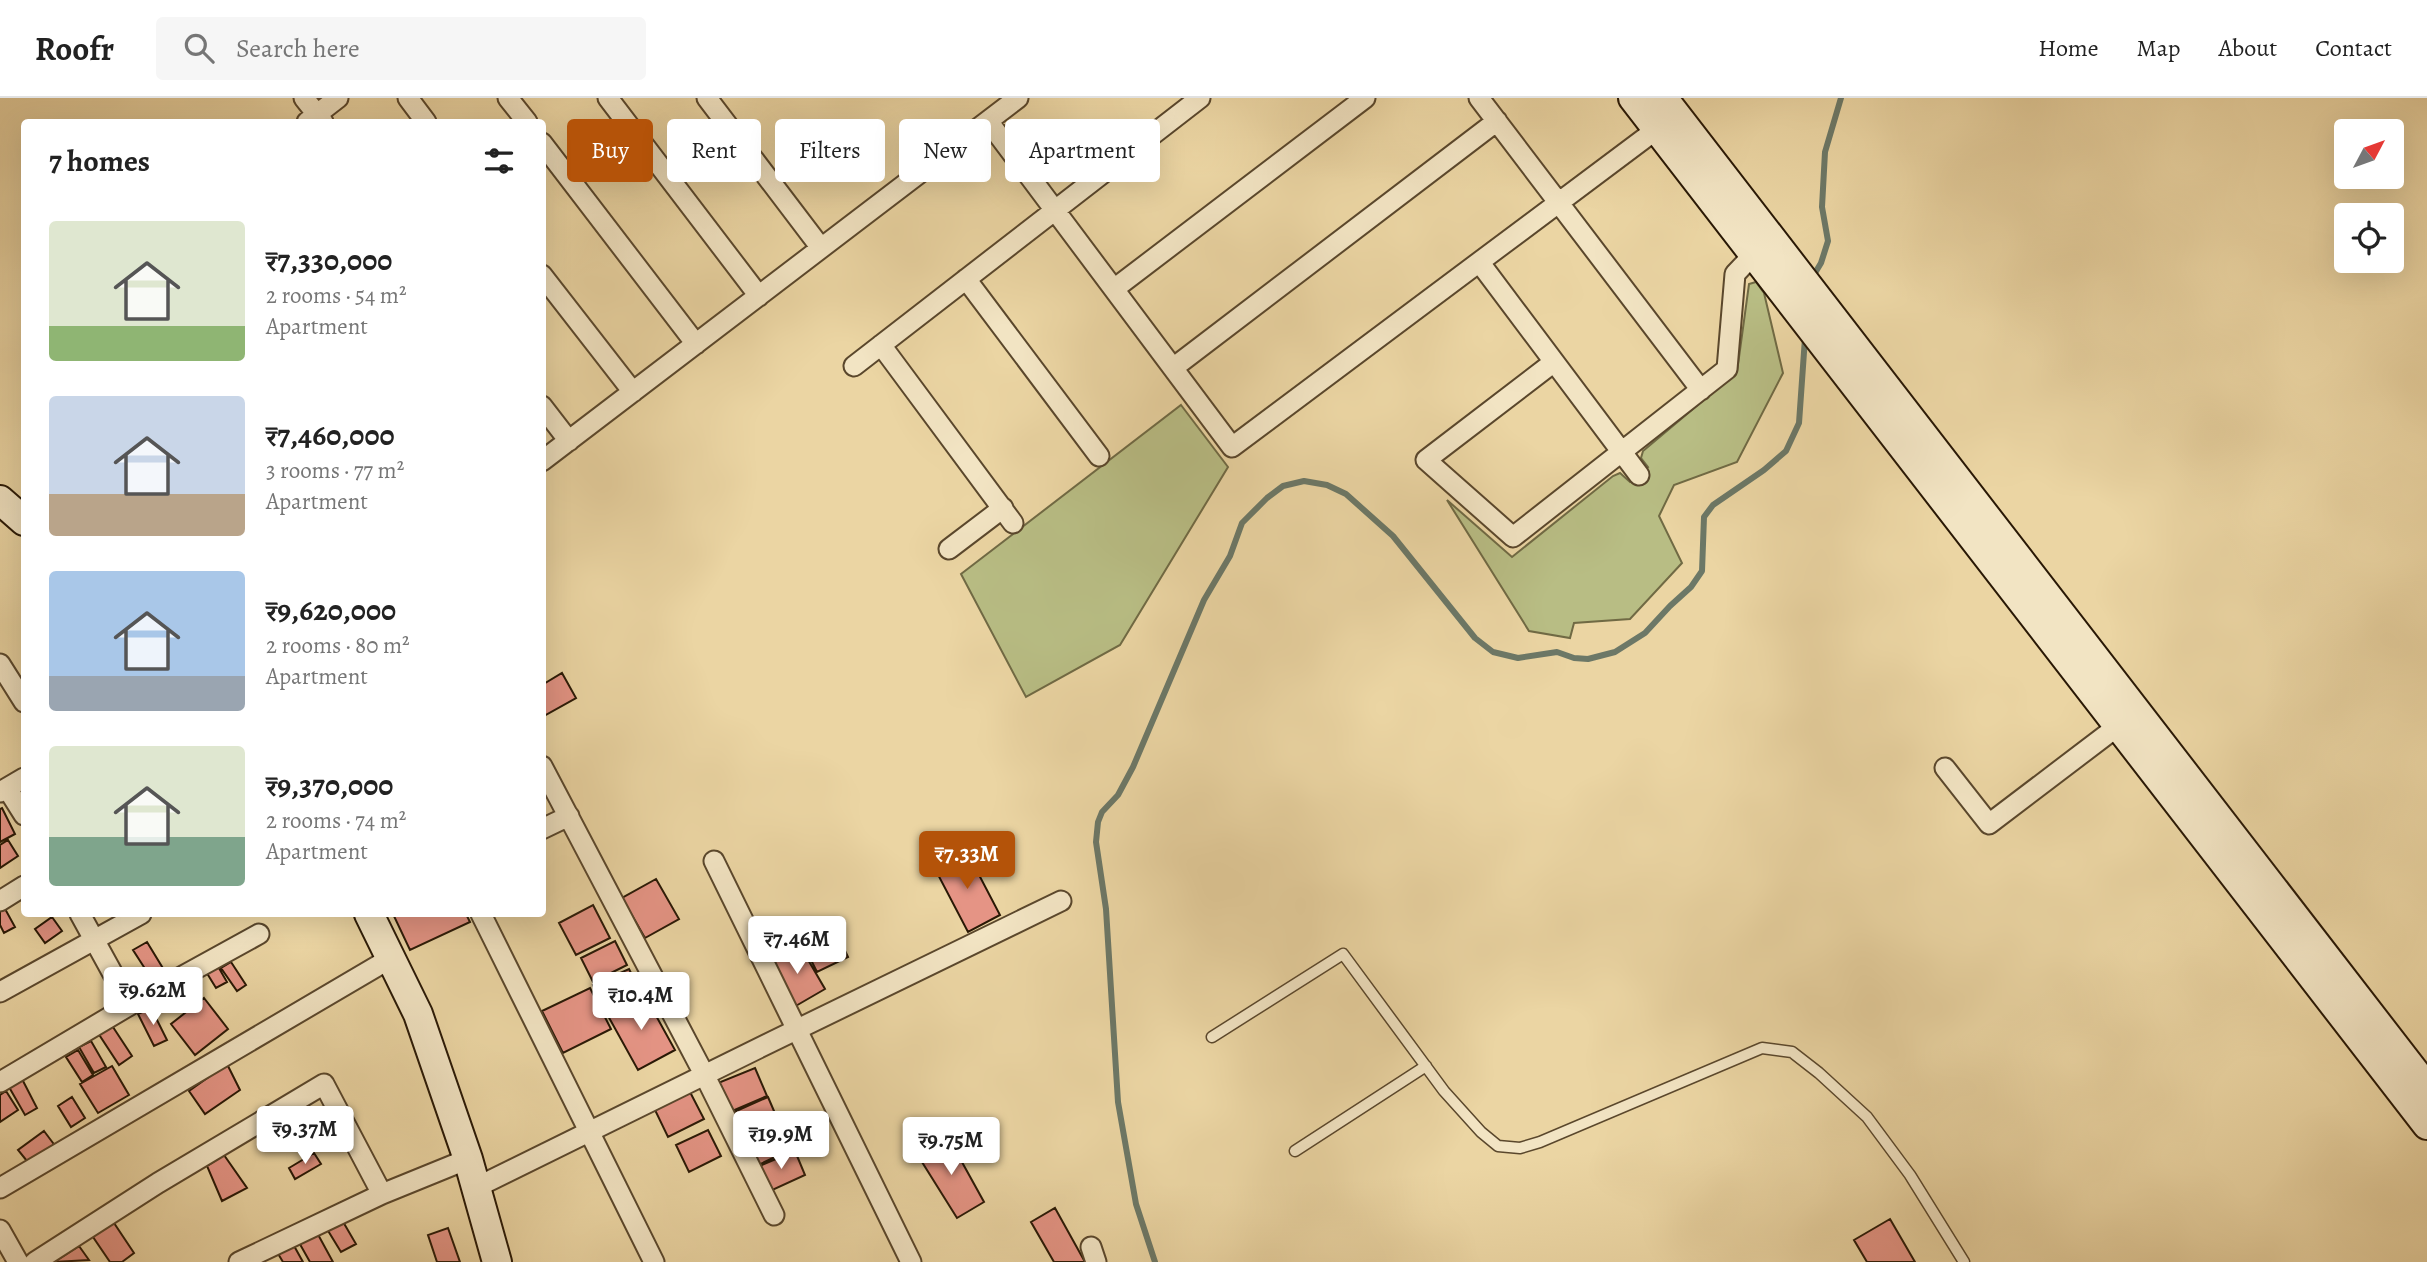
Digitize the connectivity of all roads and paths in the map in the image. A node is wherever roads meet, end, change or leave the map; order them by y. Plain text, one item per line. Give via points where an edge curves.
1 (304, 98) edge
2 (338, 98) edge
3 (408, 98) edge
4 (508, 98) edge
5 (608, 98) edge
6 (707, 98) edge
7 (1018, 98) edge
8 (1200, 98) edge
9 (1365, 98) edge
10 (1479, 98) edge
11 (1633, 98) edge
12 (1663, 98) edge
13 (314, 119) edge
14 (316, 119) edge
15 (424, 119) edge
16 (525, 119) edge
17 (991, 119) edge
18 (1497, 121) junction
19 (991, 125) edge
20 (1657, 129) junction
21 (546, 149) edge
22 (908, 182) edge
23 (1559, 203) junction
24 (1055, 210) junction
25 (821, 248) junction
26 (1767, 260) junction
27 (1480, 263) junction
28 (966, 279) junction
29 (546, 280) edge
30 (1114, 289) junction
31 (759, 296) junction
32 (696, 344) junction
33 (881, 345) junction
34 (1554, 362) junction
35 (854, 366) dead end
36 (1173, 368) junction
37 (1701, 390) junction
38 (633, 392) junction
39 (546, 411) edge
40 (569, 441) junction
41 (1621, 452) junction
42 (1099, 456) dead end
43 (546, 458) edge
44 (1639, 475) dead end
45 (0, 500) edge
46 (21, 518) edge
47 (949, 549) dead end
48 (0, 664) edge
49 (7, 688) edge
50 (21, 700) edge
51 (2118, 726) junction
52 (1945, 768) dead end
53 (546, 773) edge
54 (21, 780) edge
55 (3, 790) edge
56 (21, 812) edge
57 (569, 816) junction
58 (546, 827) edge
59 (714, 861) dead end
60 (21, 888) edge
61 (0, 901) edge
62 (1061, 901) dead end
63 (82, 917) edge
64 (135, 917) edge
65 (373, 917) edge
66 (483, 917) edge
67 (259, 934) dead end
68 (93, 940) junction
69 (391, 958) junction
70 (0, 992) edge
71 (130, 1005) junction
72 (797, 1027) junction
73 (1212, 1037) dead end
74 (1426, 1066) junction
75 (705, 1076) junction
76 (0, 1082) edge
77 (2427, 1088) edge
78 (2427, 1125) edge
79 (590, 1131) junction
80 (1295, 1151) dead end
81 (468, 1159) junction
82 (0, 1188) edge
83 (475, 1188) junction
84 (382, 1194) junction
85 (774, 1215) dead end
86 (0, 1230) edge
87 (18, 1262) edge
88 (35, 1262) edge
89 (239, 1262) edge
90 (498, 1262) edge
91 (654, 1262) edge
92 (911, 1262) edge
93 (1964, 1262) edge

1 - 13 street
2 - 14 street
3 - 15 street
4 - 16 street
5 - 31 street
6 - 25 street
7 - 17 street
8 - 24 street
9 - 30 street
10 - 18 street
11 - 20 street
12 - 26 street
18 - 23 street
18 - 36 street
19 - 24 street
20 - 23 street
20 - 26 street
21 - 32 street
22 - 25 street
23 - 27 street
23 - 37 street
24 - 28 street
24 - 30 street
25 - 31 street
26 - 37 street via 1735,274 1727,369
26 - 51 street via 1823,346
26 - 77 street via 1834,320
27 - 34 street
27 - 36 street via 1232,447
28 - 33 street
28 - 42 street
29 - 38 street
30 - 36 street
31 - 32 street
32 - 38 street
33 - 35 street
33 - 47 street via 1008,515
34 - 41 street
34 - 41 street via 1426,460 1513,537
37 - 41 street
38 - 40 street
39 - 40 street
40 - 43 street
41 - 44 street
45 - 46 street
48 - 49 street
49 - 50 street
51 - 52 street via 1989,824
51 - 78 street
53 - 57 street
54 - 55 street
55 - 56 street
57 - 58 street
57 - 75 street
59 - 72 street
60 - 61 street
62 - 72 street
63 - 68 street
64 - 68 street
65 - 69 street
66 - 79 street
67 - 71 street
68 - 70 street
68 - 71 street
69 - 81 street via 418,1014
69 - 82 street
71 - 76 street
72 - 75 street
72 - 92 street
73 - 74 lane via 1343,954
74 - 80 lane
74 - 93 lane via 1481,1132 1498,1146 1520,1148 1762,1048 1792,1052 1867,1117
75 - 79 street
75 - 85 street
79 - 83 street
79 - 91 street
81 - 83 street
81 - 84 street
83 - 90 street
84 - 88 street via 324,1084 158,1182
84 - 89 street
86 - 87 street

